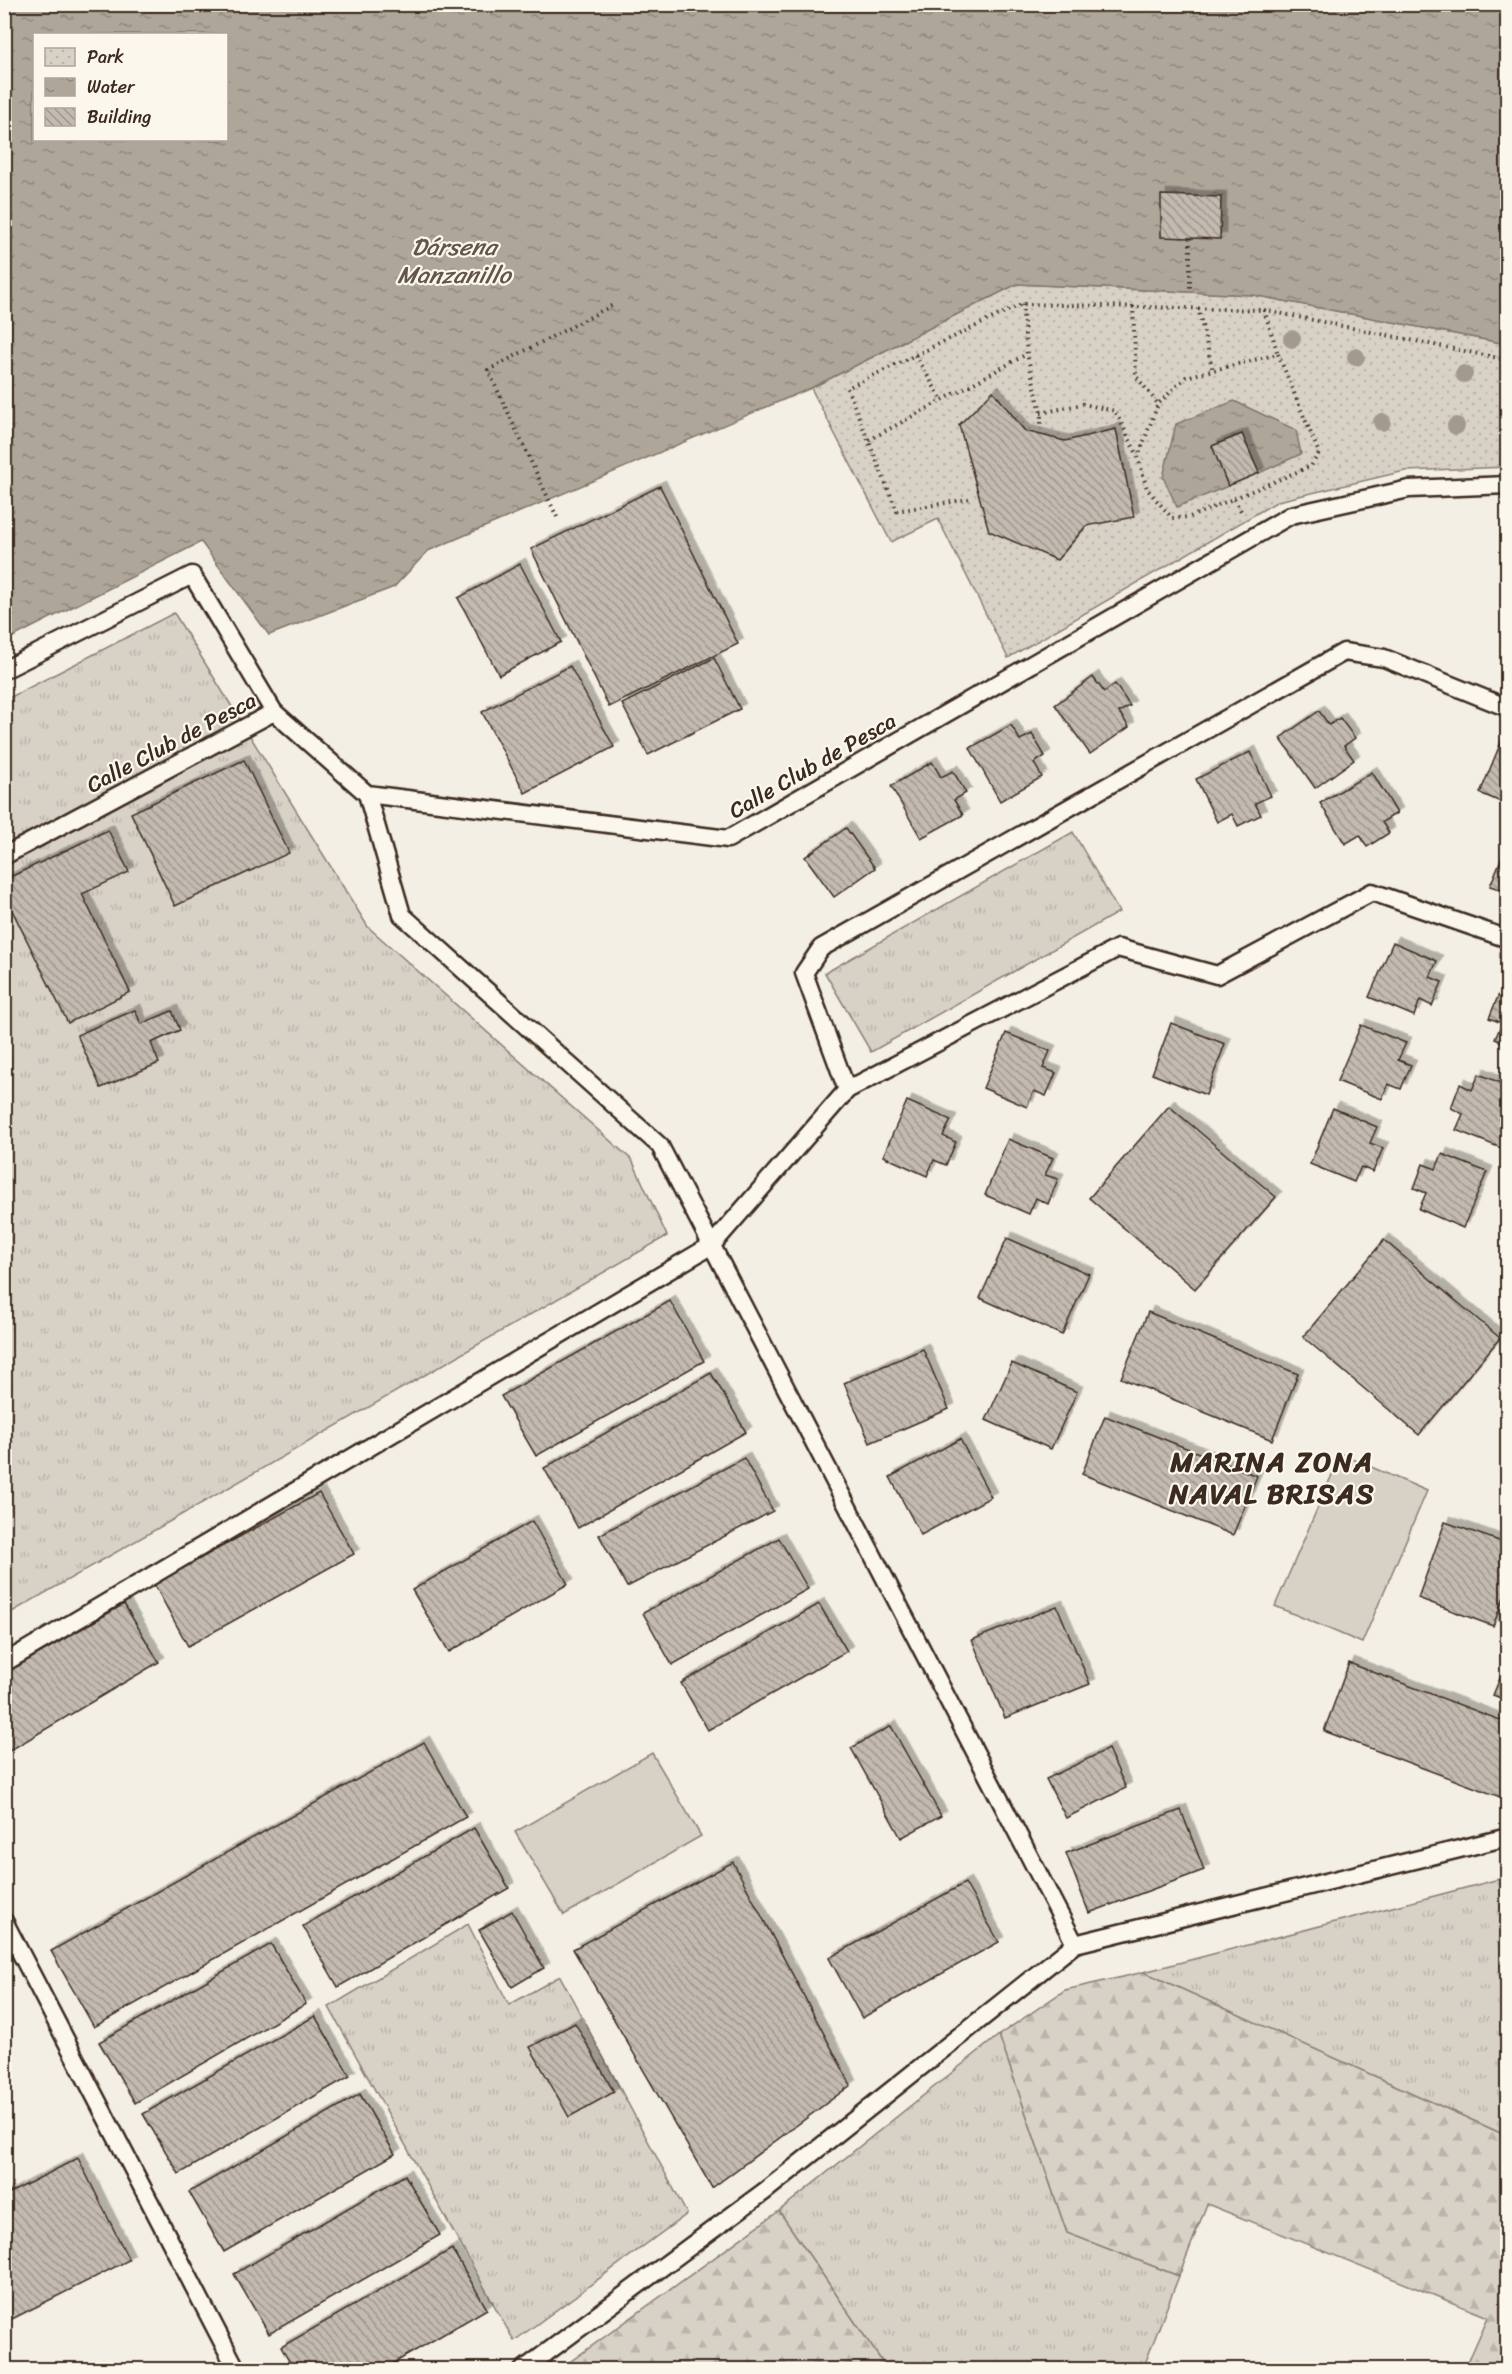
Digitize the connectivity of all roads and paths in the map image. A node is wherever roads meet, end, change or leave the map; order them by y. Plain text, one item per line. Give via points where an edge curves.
1 (1190, 238) dead end
2 (1190, 292) dead end
3 (615, 304) dead end
4 (1022, 304) junction
5 (1133, 306) junction
6 (1197, 308) junction
7 (1264, 310) junction
8 (1027, 354) junction
9 (1278, 354) junction
10 (915, 355) junction
11 (1508, 360) edge
12 (1213, 371) junction
13 (942, 400) junction
14 (1158, 404) junction
15 (1041, 413) junction
16 (1041, 426) dead end
17 (869, 440) junction
18 (1138, 457) junction
19 (1508, 484) edge
20 (969, 499) dead end
21 (557, 517) dead end
22 (4, 670) edge
23 (1508, 708) edge
24 (274, 712) junction
25 (367, 794) junction
26 (4, 856) edge
27 (1508, 939) edge
28 (847, 1090) junction
29 (712, 1245) junction
30 (4, 1663) edge
31 (1508, 1837) edge
32 (4, 1921) edge
33 (1075, 1944) junction
34 (237, 2370) edge
35 (523, 2370) edge

1 - 2 path
3 - 21 path via 488,370
4 - 5 path
4 - 8 path
4 - 10 path
5 - 6 path
5 - 14 path via 1136,376
6 - 7 path
6 - 12 path
7 - 9 path
7 - 11 path
8 - 13 path
8 - 15 path
9 - 12 path
9 - 18 path via 1319,453 1311,466 1190,517 1172,518 1147,489
10 - 13 path
10 - 17 path via 847,388
12 - 14 path via 1186,377
13 - 17 path
14 - 18 path
15 - 16 path
15 - 18 path via 1083,404 1115,411
17 - 20 path via 897,511
19 - 25 lane, Calle Club de Pesca via 1409,489 1291,515 728,839
22 - 24 lane via 192,574
23 - 28 lane via 1384,658 1344,652 821,948 804,973
24 - 25 lane, Calle Club de Pesca
24 - 26 lane, Calle Club de Pesca
25 - 29 lane via 402,915 660,1146
27 - 28 lane via 1372,892 1217,975 1118,948
28 - 29 lane
29 - 30 lane
29 - 33 lane
31 - 33 lane
32 - 34 lane
33 - 35 lane via 765,2191

